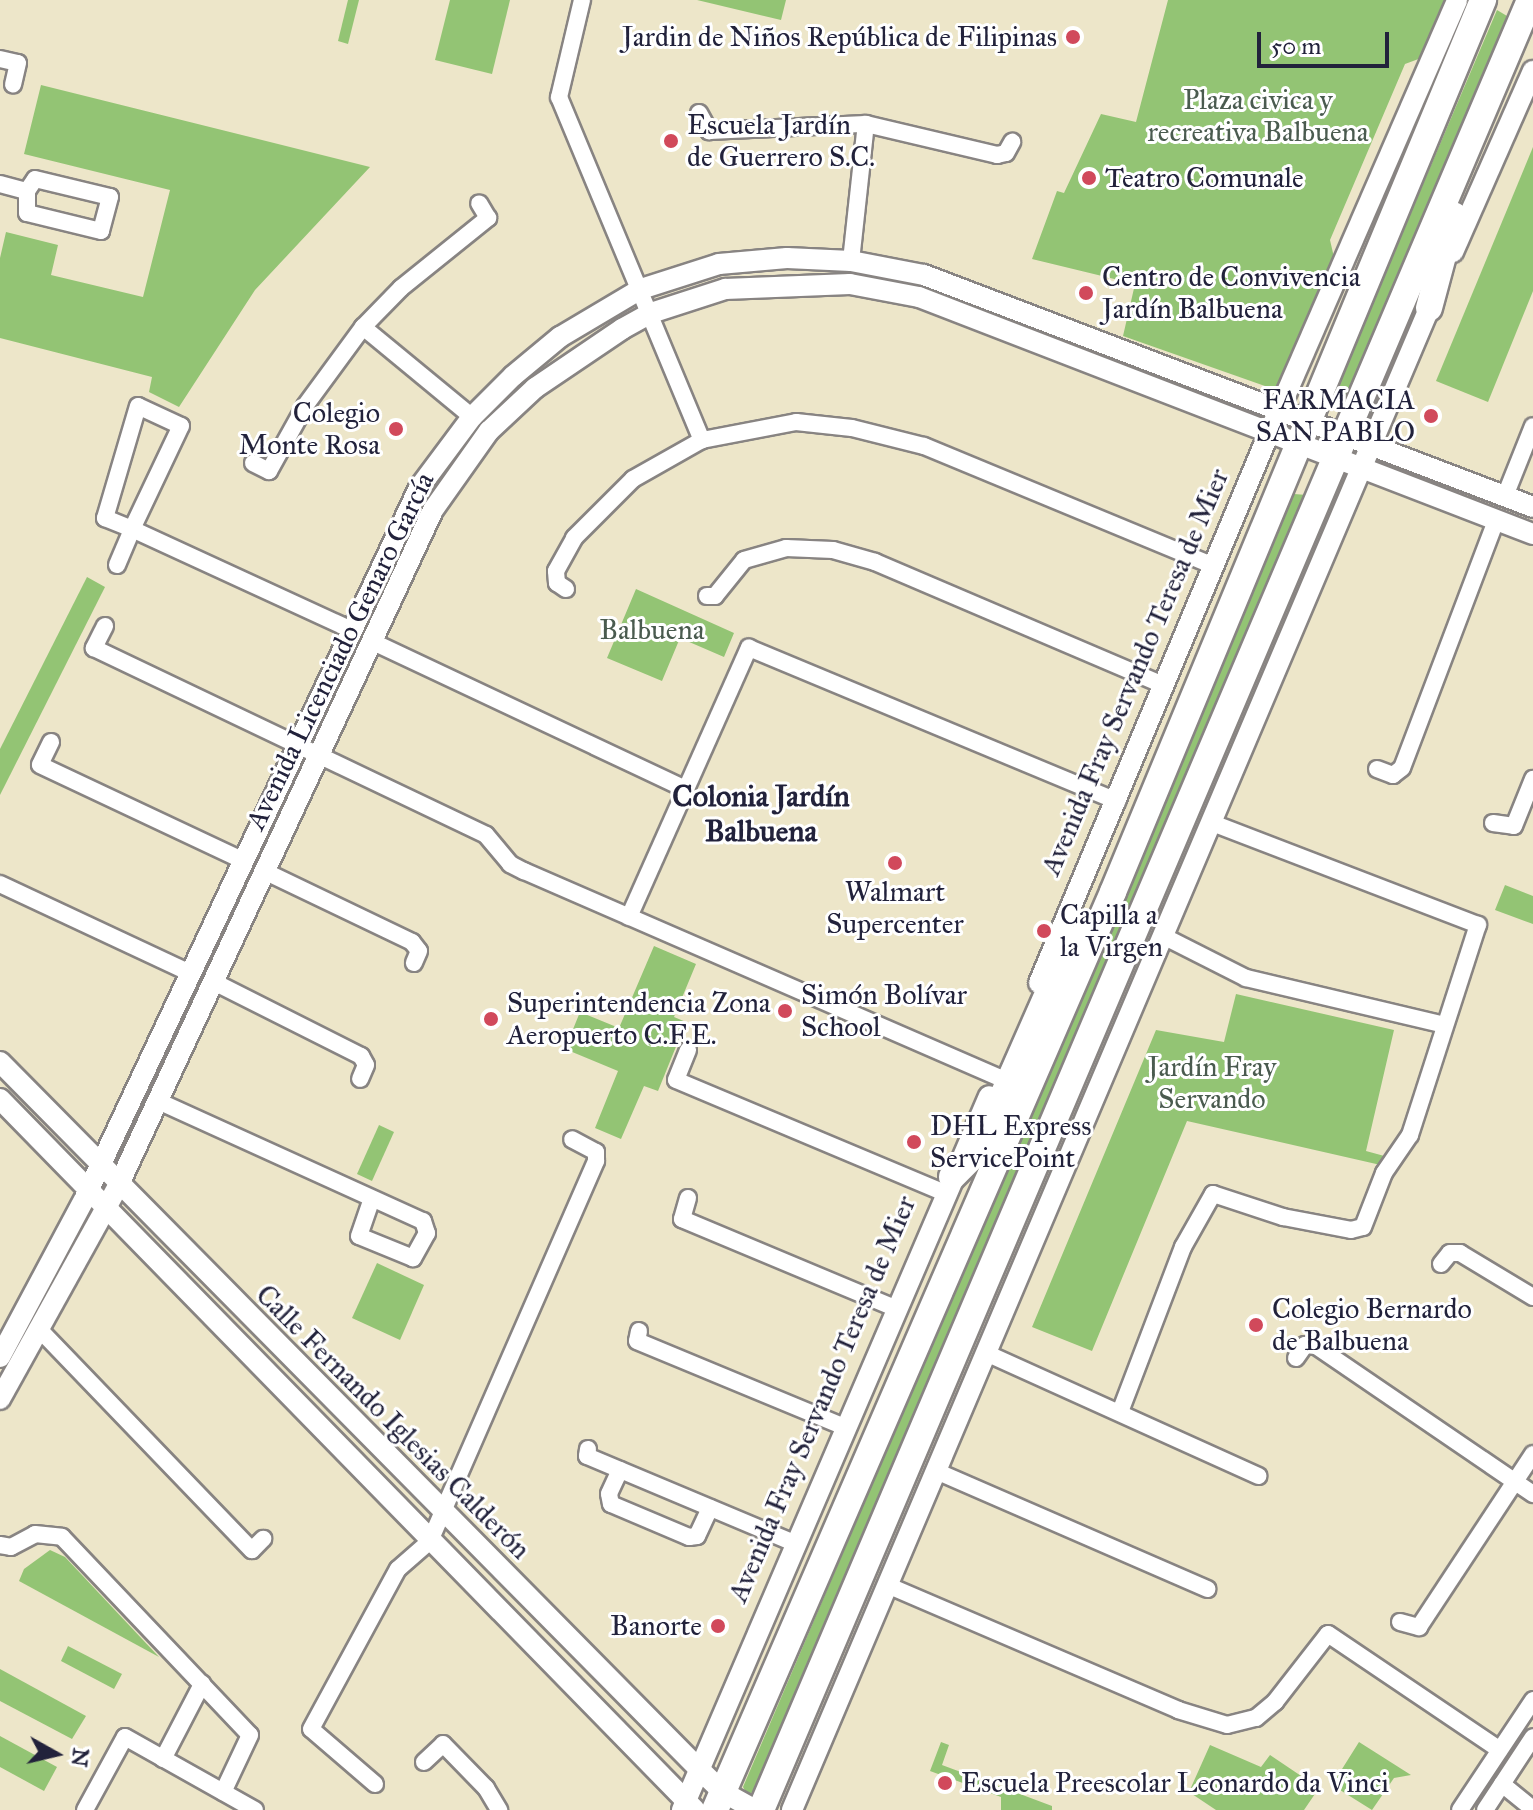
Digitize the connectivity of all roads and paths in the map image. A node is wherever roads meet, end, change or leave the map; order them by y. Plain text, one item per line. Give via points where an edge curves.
1 (582, 0) edge
2 (1457, 0) edge
3 (1483, 0) edge
4 (1527, 8) edge
5 (0, 59) edge
6 (1533, 71) edge
7 (13, 84) dead end
8 (699, 113) dead end
9 (866, 124) junction
10 (1012, 142) dead end
11 (0, 184) edge
12 (27, 191) junction
13 (479, 203) dead end
14 (851, 261) junction
15 (641, 289) junction
16 (1429, 308) junction
17 (651, 313) junction
18 (1005, 316) junction
19 (363, 327) junction
20 (1278, 412) junction
21 (472, 417) junction
22 (1533, 426) edge
23 (1269, 433) junction
24 (1303, 434) junction
25 (702, 440) junction
26 (1370, 447) junction
27 (1339, 449) junction
28 (253, 463) dead end
29 (1360, 471) junction
30 (1505, 496) junction
31 (1533, 507) edge
32 (1496, 520) junction
33 (400, 528) junction
34 (132, 529) junction
35 (1533, 534) edge
36 (420, 537) junction
37 (117, 565) dead end
38 (1214, 566) junction
39 (566, 589) dead end
40 (707, 596) dead end
41 (105, 626) dead end
42 (352, 630) junction
43 (371, 641) junction
44 (1164, 685) junction
45 (51, 742) dead end
46 (298, 747) junction
47 (320, 755) junction
48 (1377, 769) dead end
49 (1533, 779) edge
50 (686, 789) junction
51 (1117, 801) junction
52 (1210, 822) junction
53 (1493, 823) dead end
54 (244, 861) junction
55 (264, 871) junction
56 (0, 884) edge
57 (1113, 892) junction
58 (629, 917) junction
59 (1163, 936) junction
60 (414, 963) dead end
61 (192, 974) junction
62 (212, 981) junction
63 (1445, 1025) junction
64 (688, 1050) dead end
65 (0, 1062) edge
66 (998, 1077) junction
67 (360, 1079) dead end
68 (0, 1099) edge
69 (158, 1101) junction
70 (572, 1139) dead end
71 (100, 1165) junction
72 (119, 1184) junction
73 (949, 1185) junction
74 (89, 1190) junction
75 (688, 1198) dead end
76 (372, 1199) dead end
77 (105, 1209) junction
78 (1441, 1264) dead end
79 (1533, 1297) edge
80 (895, 1308) junction
81 (39, 1329) junction
82 (639, 1331) dead end
83 (986, 1353) junction
84 (0, 1357) edge
85 (1296, 1358) dead end
86 (0, 1399) edge
87 (1120, 1412) junction
88 (847, 1428) junction
89 (588, 1449) dead end
90 (1533, 1454) edge
91 (620, 1470) junction
92 (936, 1471) junction
93 (1259, 1476) dead end
94 (1515, 1482) junction
95 (1533, 1494) edge
96 (710, 1508) junction
97 (442, 1511) junction
98 (263, 1539) dead end
99 (430, 1541) junction
100 (794, 1543) junction
101 (0, 1545) edge
102 (887, 1585) junction
103 (1207, 1589) dead end
104 (1400, 1622) dead end
105 (202, 1684) junction
106 (1533, 1700) edge
107 (1533, 1737) edge
108 (1500, 1750) junction
109 (163, 1759) junction
110 (424, 1762) dead end
111 (700, 1770) junction
112 (375, 1784) dead end
113 (1502, 1784) junction
114 (223, 1792) junction
115 (719, 1801) edge
116 (688, 1807) edge
117 (1533, 1809) edge
118 (85, 1810) edge
119 (255, 1810) edge
120 (499, 1810) edge
121 (758, 1810) edge
122 (792, 1810) edge
123 (1460, 1810) edge
124 (1485, 1810) edge

1 - 15 street via 559,97
2 - 20 street, Avenida Fray Servando Teresa de Mier
3 - 24 main road
4 - 16 main road via 1512,70 1451,222
4 - 27 main road
5 - 7 street via 18,63
6 - 16 street
8 - 9 street via 705,129 714,132
9 - 10 street via 997,155 1006,153
9 - 14 street
11 - 12 street
12 - 12 street via 27,213 101,231 110,197 35,179
13 - 19 street via 488,218 401,288
14 - 15 street, Avenida Licenciado Genaro García via 787,258 719,264
14 - 18 street, Avenida Licenciado Genaro García via 924,275
15 - 17 street
15 - 21 street, Avenida Licenciado Genaro García via 560,337
16 - 26 street
17 - 18 street, Avenida Licenciado Genaro García via 725,289 850,284
17 - 25 street
17 - 36 street, Avenida Licenciado Genaro García via 572,359 489,431
18 - 20 street, Avenida Licenciado Genaro García
18 - 23 street, Avenida Licenciado Genaro García
19 - 21 street
19 - 28 street via 305,406 269,471
20 - 23 street, Avenida Fray Servando Teresa de Mier
20 - 24 street, Avenida Licenciado Genaro García
21 - 33 street, Avenida Licenciado Genaro García via 419,488
22 - 30 street
23 - 24 street, Avenida Licenciado Genaro García
23 - 38 street, Avenida Fray Servando Teresa de Mier
24 - 27 street, Avenida Licenciado Genaro García
24 - 57 main road
25 - 38 street via 796,422 895,436
25 - 39 street via 633,479 592,516 556,571 557,583
26 - 27 street, Avenida Licenciado Genaro García
26 - 29 street
26 - 30 street, Avenida Licenciado Genaro García
27 - 29 street, Avenida Licenciado Genaro García
27 - 121 main road
29 - 32 street, Avenida Licenciado Genaro García
29 - 52 street
30 - 31 street, Avenida Licenciado Genaro García
32 - 35 street, Avenida Licenciado Genaro García
32 - 48 street via 1402,768 1393,775
33 - 36 street
33 - 42 street, Avenida Licenciado Genaro García
34 - 34 street via 181,426 138,406 105,518
34 - 37 street
34 - 42 street
36 - 43 street, Avenida Licenciado Genaro García
38 - 44 street, Avenida Fray Servando Teresa de Mier
40 - 44 street via 715,596 744,560 786,548 833,550 875,562
41 - 46 street via 94,648
42 - 46 street, Avenida Licenciado Genaro García
43 - 47 street, Avenida Licenciado Genaro García
43 - 50 street
44 - 51 street, Avenida Fray Servando Teresa de Mier
45 - 54 street via 40,765
46 - 47 street
46 - 54 street, Avenida Licenciado Genaro García
47 - 55 street, Avenida Licenciado Genaro García
47 - 58 street via 486,835 510,864
49 - 53 street via 1514,826
50 - 51 street via 745,652 754,648
50 - 58 street
51 - 66 street, Avenida Fray Servando Teresa de Mier
52 - 59 street
52 - 63 street via 1478,925
54 - 61 street, Avenida Licenciado Genaro García
55 - 60 street via 412,942 419,951
55 - 62 street, Avenida Licenciado Genaro García
56 - 61 street
57 - 73 main road via 1060,966 979,1150
57 - 115 main road
58 - 66 street
59 - 63 street via 1246,978
59 - 83 street
61 - 71 street, Avenida Licenciado Genaro García
62 - 67 street via 361,1056 366,1065
62 - 69 street, Avenida Licenciado Genaro García
63 - 87 street via 1410,1135 1384,1173 1363,1227 1351,1230 1283,1217 1213,1194 1183,1247
64 - 73 street via 676,1080
65 - 71 street, Calle Fernando Iglesias Calderón
66 - 73 street, Avenida Fray Servando Teresa de Mier
68 - 74 street, Calle Fernando Iglesias Calderón
69 - 72 street, Avenida Licenciado Genaro García
69 - 76 street
70 - 97 street via 596,1152 596,1161
71 - 72 street, Calle Fernando Iglesias Calderón
71 - 74 street, Avenida Licenciado Genaro García
72 - 77 street, Avenida Licenciado Genaro García
72 - 97 street, Calle Fernando Iglesias Calderón
73 - 80 street, Avenida Fray Servando Teresa de Mier
74 - 77 street, Calle Fernando Iglesias Calderón
74 - 84 street, Avenida Licenciado Genaro García
75 - 80 street via 682,1219
77 - 81 street, Avenida Licenciado Genaro García
77 - 99 street, Calle Fernando Iglesias Calderón
78 - 79 street via 1450,1253 1460,1253
80 - 88 street, Avenida Fray Servando Teresa de Mier
81 - 86 street, Avenida Licenciado Genaro García
81 - 98 street via 252,1550
82 - 88 street via 637,1341
83 - 87 street
83 - 92 street
85 - 94 street via 1305,1345 1316,1346
87 - 93 street
88 - 100 street, Avenida Fray Servando Teresa de Mier
89 - 91 street via 587,1456
90 - 94 street
91 - 96 street
91 - 96 street via 609,1494 611,1504 689,1537 697,1536
92 - 102 street
92 - 103 street
94 - 95 street
94 - 104 street via 1419,1627
96 - 100 street
97 - 99 street
97 - 111 street, Calle Fernando Iglesias Calderón
99 - 112 street via 398,1569 311,1729
99 - 116 street, Calle Fernando Iglesias Calderón
100 - 111 street, Avenida Fray Servando Teresa de Mier
101 - 105 street via 11,1547 35,1534 62,1537
102 - 108 street via 1178,1710 1241,1725 1275,1702 1328,1634
102 - 122 street
105 - 109 street
105 - 114 street via 250,1735
106 - 108 street
107 - 113 street
108 - 123 street
109 - 114 street
109 - 118 street via 125,1737
110 - 120 street via 443,1744 486,1788
111 - 115 street, Calle Fernando Iglesias Calderón
111 - 116 street, Avenida Fray Servando Teresa de Mier
113 - 117 street
113 - 124 street
114 - 119 street
115 - 121 street, Calle Fernando Iglesias Calderón

